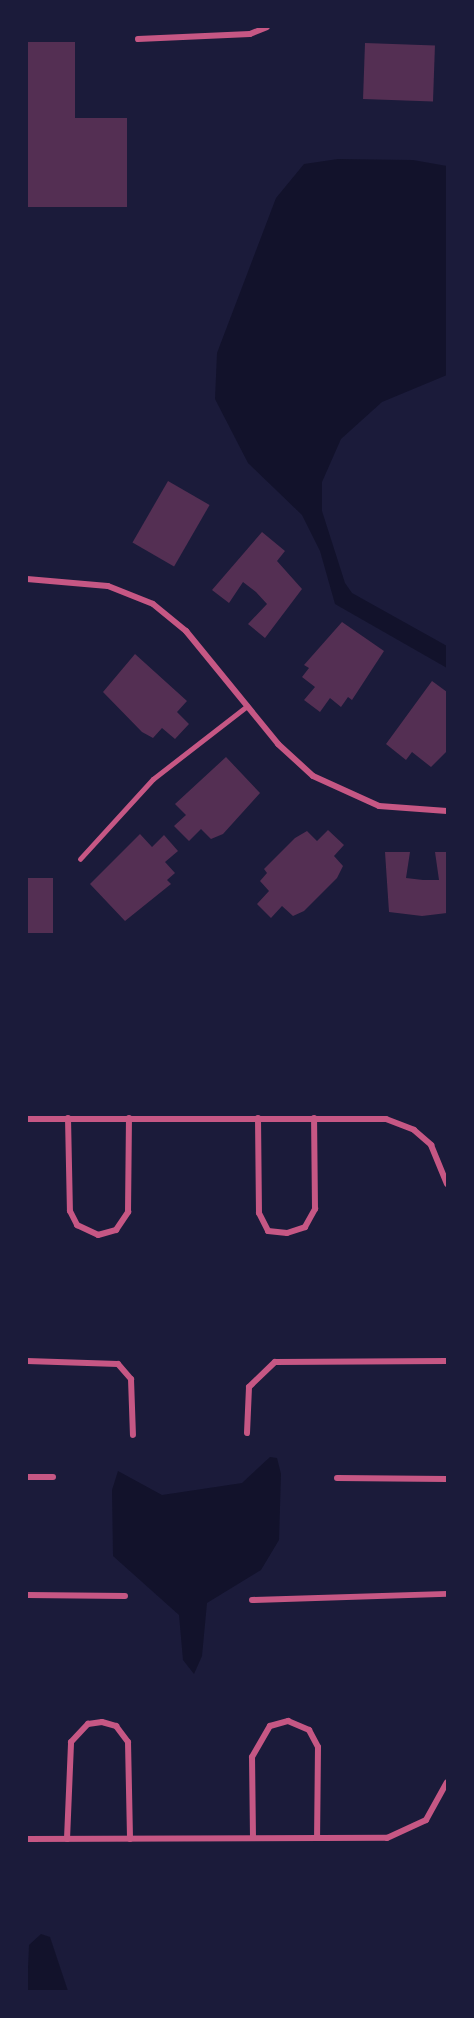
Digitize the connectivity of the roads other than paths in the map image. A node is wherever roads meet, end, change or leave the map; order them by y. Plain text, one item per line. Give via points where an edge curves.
1 (267, 27) edge
2 (138, 39) dead end
3 (27, 579) edge
4 (247, 706) junction
5 (447, 811) edge
6 (80, 859) dead end
7 (68, 1118) junction
8 (129, 1118) junction
9 (258, 1118) junction
10 (314, 1118) junction
11 (27, 1119) edge
12 (447, 1184) edge
13 (27, 1360) edge
14 (447, 1361) edge
15 (247, 1434) dead end
16 (133, 1435) dead end
17 (27, 1478) edge
18 (52, 1478) dead end
19 (337, 1478) dead end
20 (447, 1479) edge
21 (447, 1594) edge
22 (27, 1595) edge
23 (125, 1596) dead end
24 (252, 1600) dead end
25 (447, 1782) edge
26 (253, 1838) junction
27 (317, 1838) junction
28 (27, 1839) edge
29 (67, 1839) junction
30 (130, 1839) junction

1 - 2 street via 250,34
3 - 4 street via 108,586 153,604 186,631
4 - 5 street via 278,744 325,784 379,806
4 - 6 lane via 153,779
7 - 8 street
7 - 8 street via 70,1211 77,1225 98,1235 116,1230 128,1212
7 - 11 street
8 - 9 street
9 - 10 street
9 - 10 street via 259,1213 268,1231 287,1233 305,1227 315,1209
10 - 12 street via 386,1119 422,1136 436,1152
13 - 16 street via 118,1364 131,1379
14 - 15 street via 275,1362 249,1387
17 - 18 street
19 - 20 street
21 - 24 street
22 - 23 street
25 - 27 street via 432,1813 408,1832 387,1838
26 - 27 street
26 - 27 street via 252,1757 270,1726 288,1721 309,1730 318,1747
26 - 30 street
28 - 29 street
29 - 30 street
29 - 30 street via 71,1742 88,1724 102,1722 116,1726 128,1742

